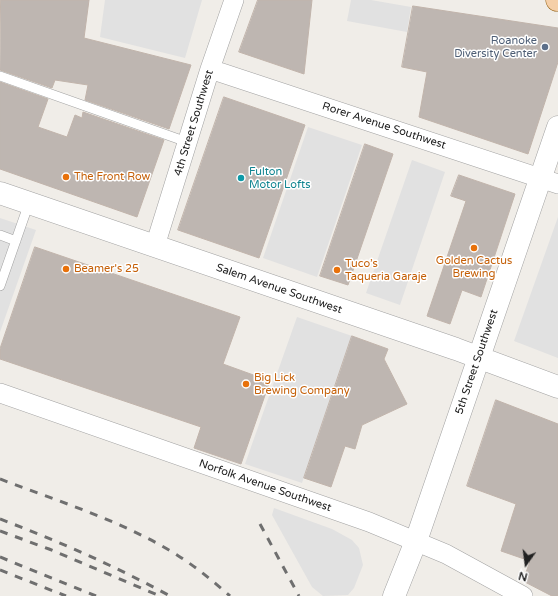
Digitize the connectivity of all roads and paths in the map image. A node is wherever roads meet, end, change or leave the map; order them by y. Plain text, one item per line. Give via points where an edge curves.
1 (234, 0) edge
2 (210, 69) junction
3 (0, 76) edge
4 (558, 127) edge
5 (188, 142) junction
6 (549, 181) edge
7 (0, 193) edge
8 (29, 203) junction
9 (0, 235) edge
10 (16, 241) junction
11 (155, 246) junction
12 (0, 286) edge
13 (479, 357) junction
14 (558, 387) edge
15 (0, 393) edge
16 (416, 540) junction
17 (394, 596) edge
18 (523, 596) edge

1 - 2 street, 4th Street Southwest
2 - 5 street, 4th Street Southwest
2 - 6 street, Rorer Avenue Southwest
3 - 5 lane
4 - 6 street, 5th Street Southwest
5 - 11 street, 4th Street Southwest
6 - 13 street, 5th Street Southwest
7 - 8 street, Salem Avenue Southwest
8 - 10 lane
8 - 11 street, Salem Avenue Southwest
9 - 10 lane
10 - 12 lane
11 - 13 street, Salem Avenue Southwest
13 - 14 street, Salem Avenue Southwest
13 - 16 street, 5th Street Southwest
15 - 16 street, Norfolk Avenue Southwest
16 - 17 street, 5th Street Southwest
16 - 18 street, Norfolk Avenue Southwest

